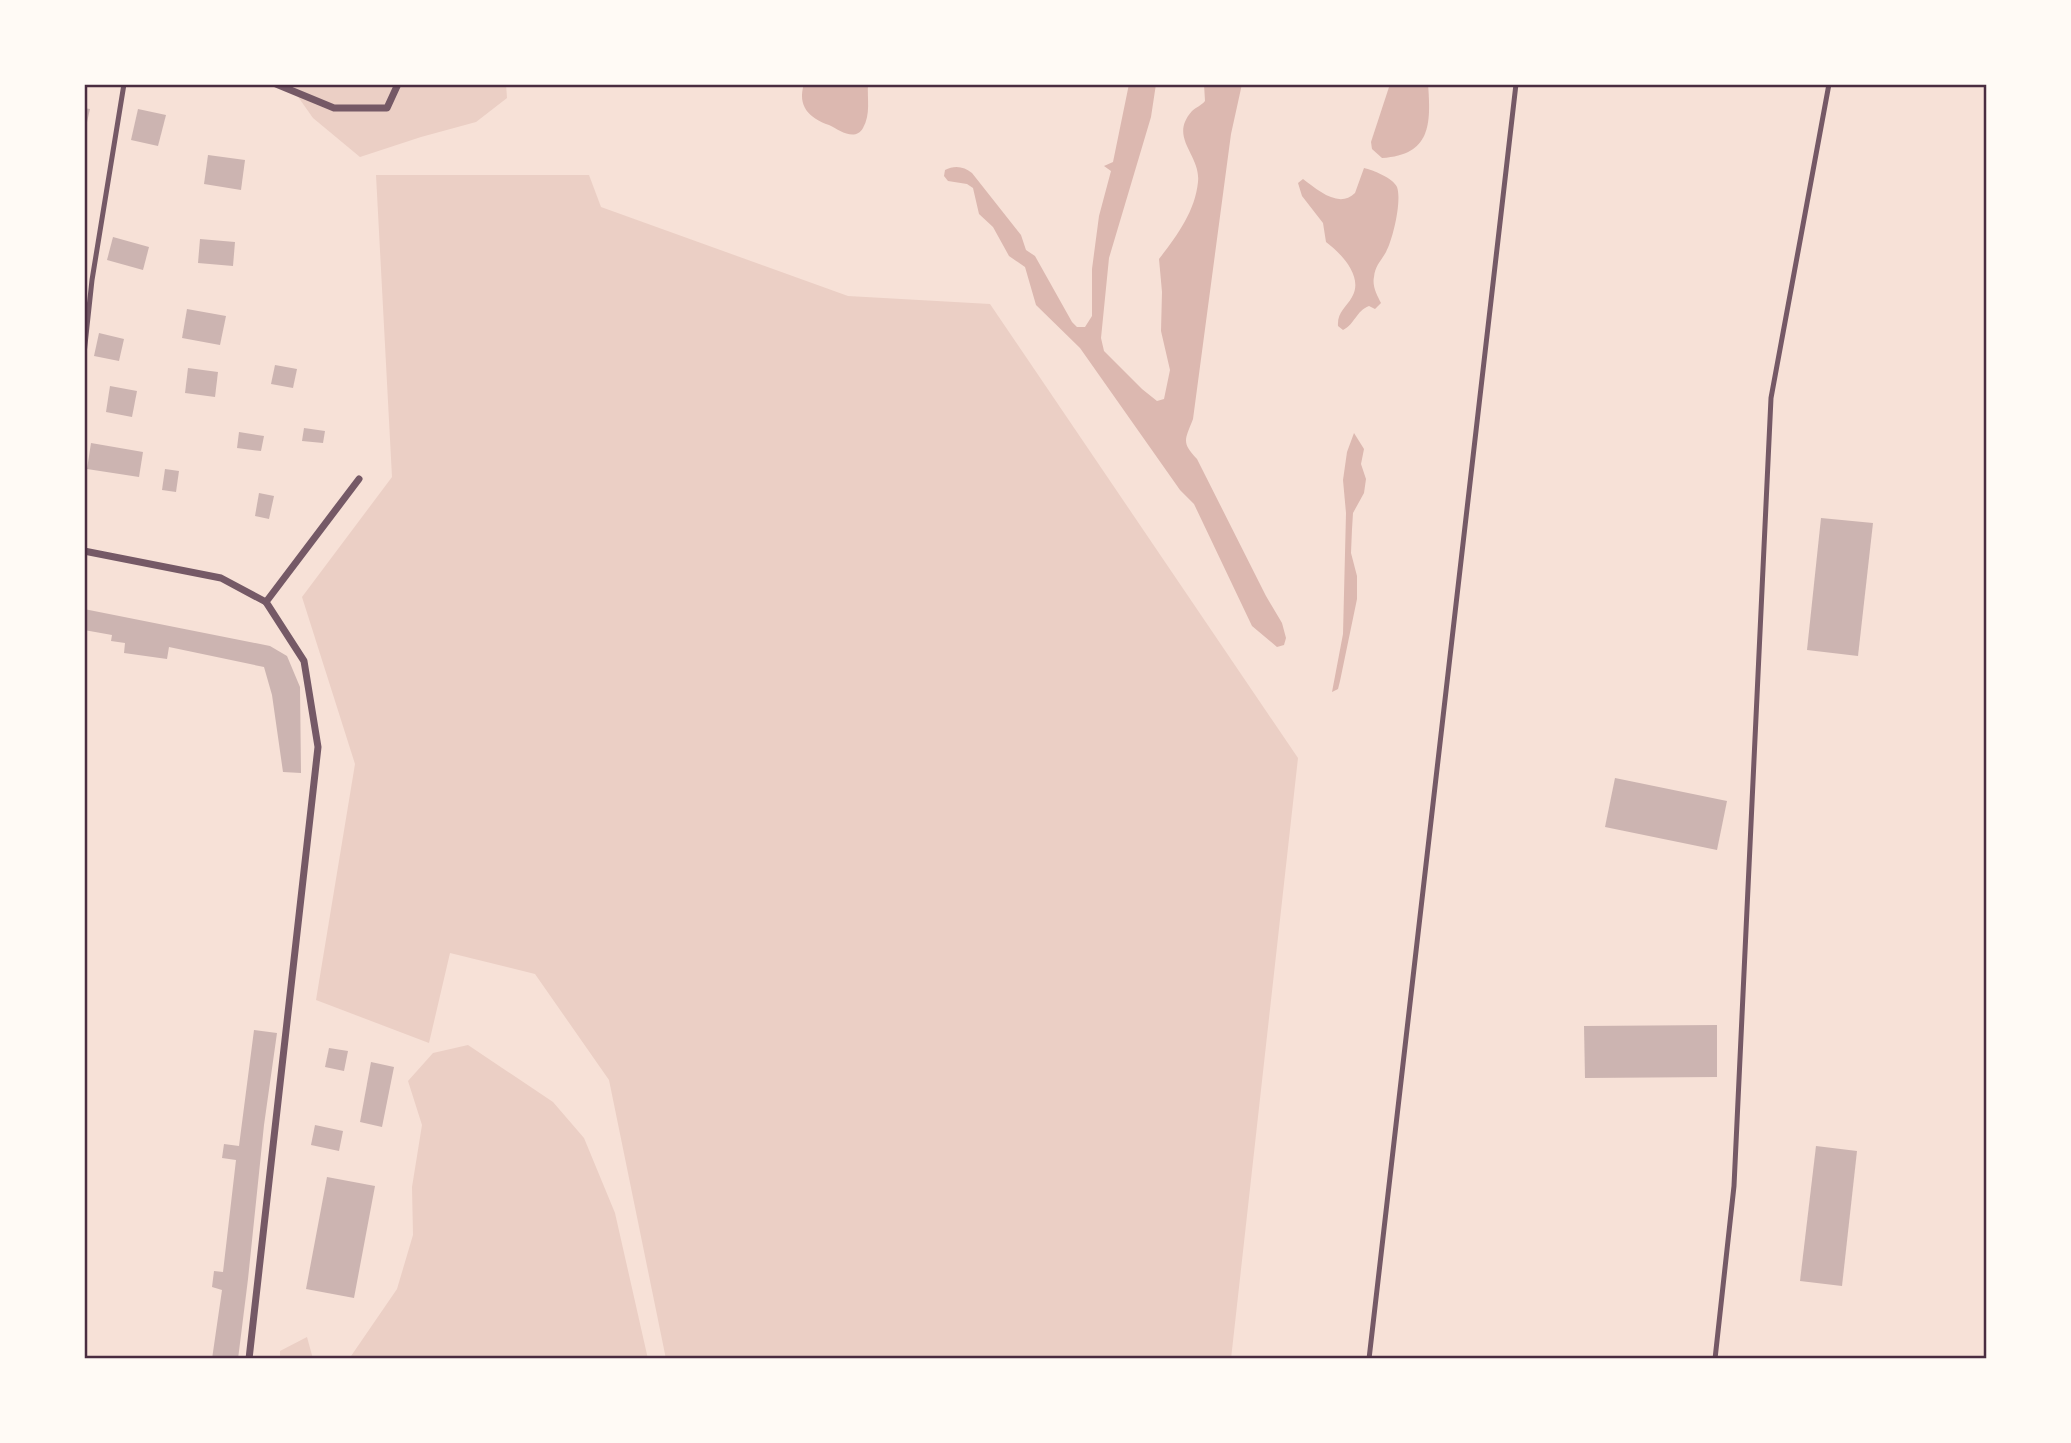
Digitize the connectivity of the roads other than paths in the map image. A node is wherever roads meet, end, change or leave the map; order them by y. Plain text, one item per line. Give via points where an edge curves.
1 (124, 84) edge
2 (276, 84) edge
3 (398, 84) edge
4 (1516, 84) edge
5 (1829, 84) edge
6 (84, 354) edge
7 (359, 479) dead end
8 (84, 551) edge
9 (266, 602) junction
10 (249, 1359) edge
11 (1369, 1359) edge
12 (1715, 1359) edge

1 - 6 lane
2 - 3 street via 334,108 387,108
4 - 11 lane
5 - 12 lane via 1771,398 1734,1186
7 - 9 street
8 - 9 street via 221,578
9 - 10 street via 304,661 318,747

